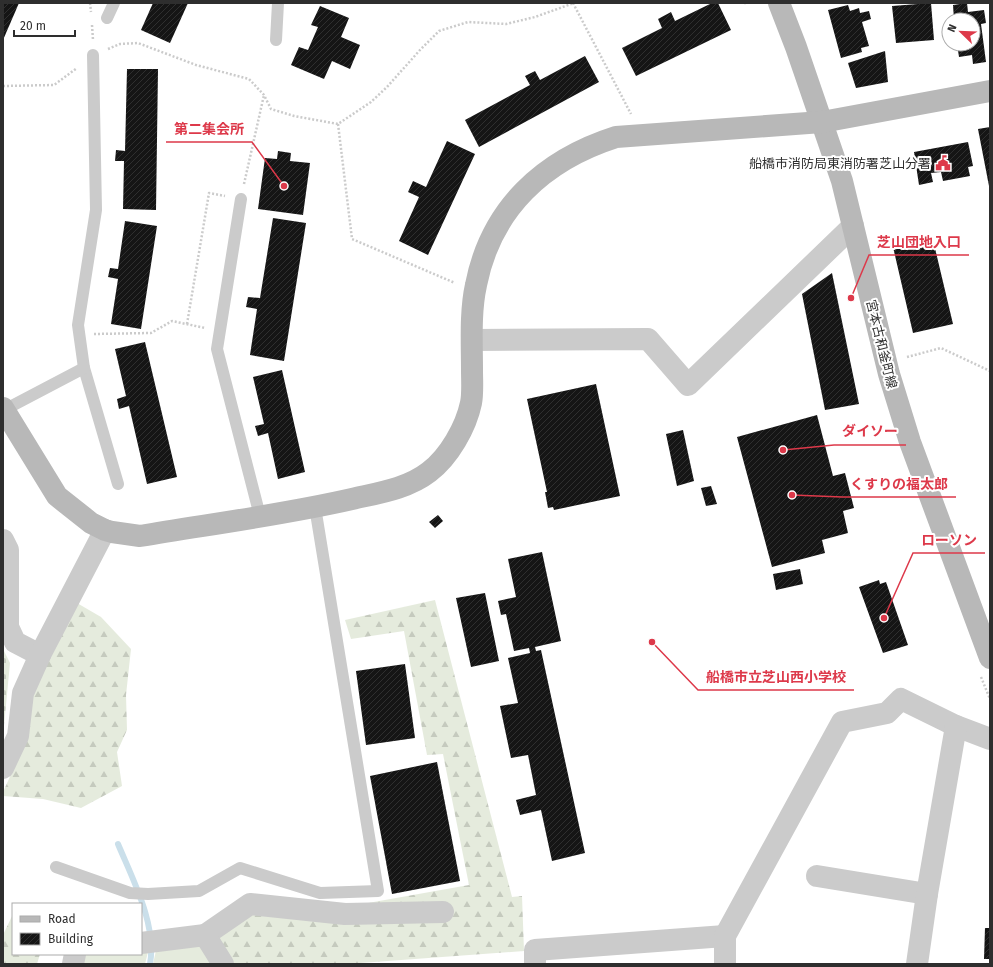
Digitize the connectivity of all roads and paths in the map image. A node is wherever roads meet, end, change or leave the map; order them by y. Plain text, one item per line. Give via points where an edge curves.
1 (90, 3) edge
2 (114, 3) edge
3 (278, 3) edge
4 (573, 3) edge
5 (779, 3) edge
6 (107, 18) dead end
7 (276, 40) dead end
8 (94, 55) junction
9 (3, 86) edge
10 (990, 92) edge
11 (632, 117) dead end
12 (822, 122) junction
13 (338, 124) junction
14 (241, 199) dead end
15 (852, 226) junction
16 (459, 285) dead end
17 (220, 331) junction
18 (80, 334) junction
19 (472, 340) junction
20 (904, 358) dead end
21 (84, 368) junction
22 (990, 371) edge
23 (3, 409) edge
24 (118, 484) dead end
25 (315, 507) junction
26 (260, 516) junction
27 (105, 530) junction
28 (3, 540) edge
29 (40, 655) junction
30 (990, 658) edge
31 (956, 726) junction
32 (990, 739) edge
33 (3, 768) edge
34 (56, 867) dead end
35 (818, 876) dead end
36 (927, 894) junction
37 (443, 912) dead end
38 (205, 935) junction
39 (725, 936) junction
40 (150, 942) edge
41 (223, 964) edge
42 (535, 964) edge
43 (725, 964) edge
44 (917, 964) edge

1 - 8 path
2 - 6 lane
3 - 7 lane
4 - 11 path
4 - 13 path via 535,18 506,24 468,22 439,31 371,102
5 - 12 street, 宮本古和釜町線
8 - 9 path via 54,85
8 - 13 path via 120,44 138,43 196,65 249,80 264,95 270,109
8 - 18 lane via 96,210 78,325
10 - 12 street
12 - 15 street, 宮本古和釜町線 via 842,182
12 - 19 street via 616,137 595,144 559,162 526,188 502,218 484,253 475,286
13 - 16 path via 352,239
14 - 17 lane
15 - 19 street via 688,385 648,339
15 - 30 street, 宮本古和釜町線 via 889,374 910,442
17 - 18 path via 172,321 151,333
17 - 26 lane via 217,349
18 - 21 lane
19 - 25 street via 472,402 461,430 442,460 424,476 396,488
20 - 22 path via 941,348
21 - 23 lane
21 - 24 lane
23 - 27 street via 58,496 91,523
25 - 26 street
25 - 34 lane via 378,891 320,893 240,868 199,891 130,893
26 - 27 street via 140,536
27 - 29 street
28 - 29 street via 8,550 8,627 15,642
29 - 33 street via 23,693 18,736
31 - 32 street
31 - 36 street
31 - 39 street via 901,699 887,713 842,722
35 - 36 street
36 - 44 street
37 - 38 street via 346,914 250,904
38 - 40 street
38 - 41 street
39 - 42 street via 535,950
39 - 43 street

